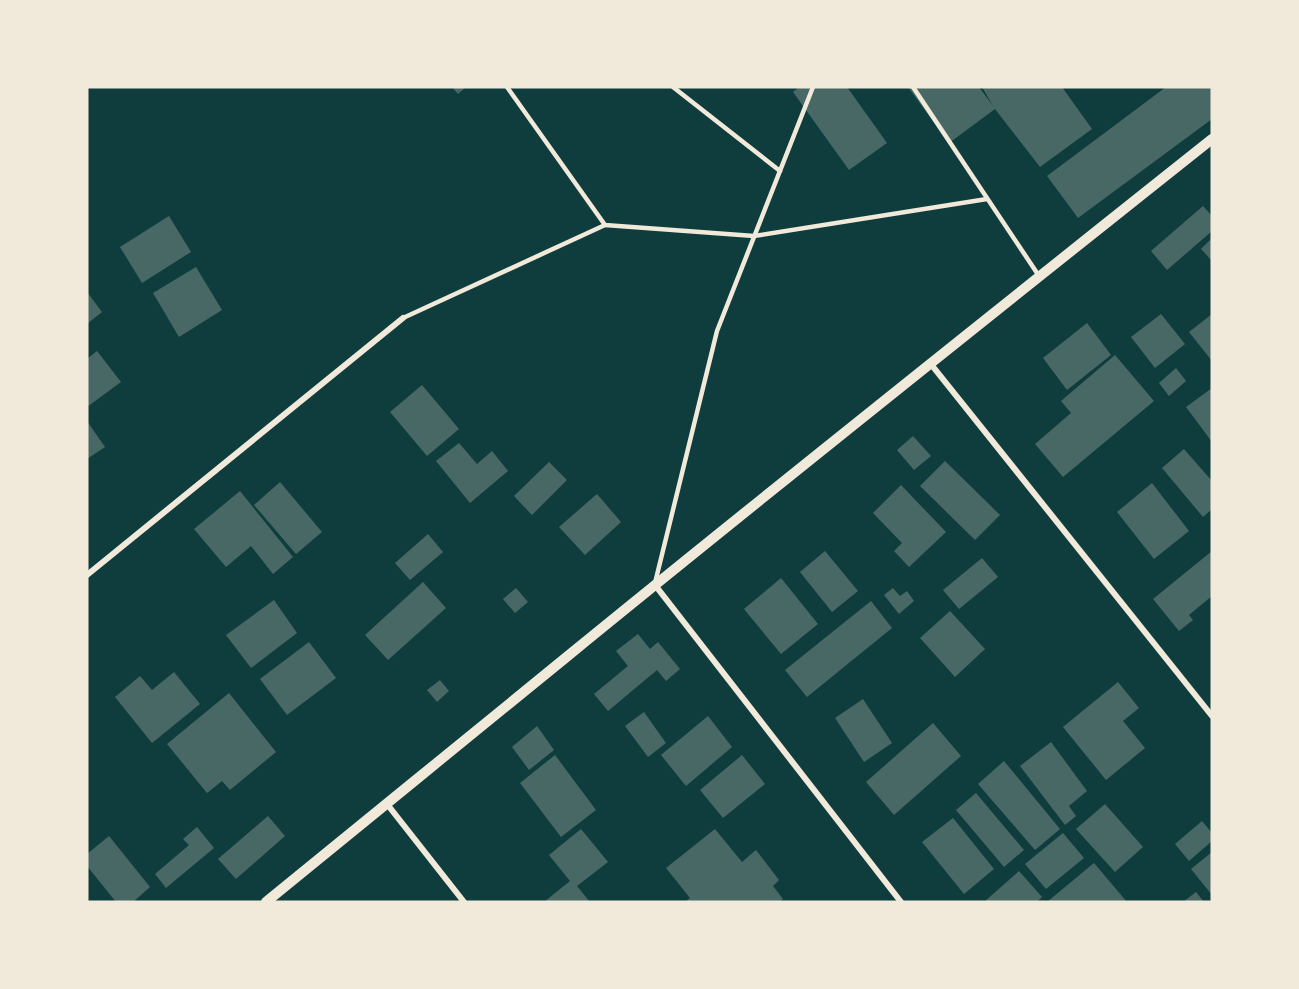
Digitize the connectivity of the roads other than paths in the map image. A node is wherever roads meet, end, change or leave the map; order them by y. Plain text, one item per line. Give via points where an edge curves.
1 (507, 87) edge
2 (673, 87) edge
3 (813, 87) edge
4 (913, 87) edge
5 (1212, 139) edge
6 (780, 171) junction
7 (987, 199) junction
8 (605, 225) junction
9 (754, 236) junction
10 (1039, 276) junction
11 (403, 318) joint
12 (930, 363) junction
13 (87, 575) edge
14 (655, 585) junction
15 (1212, 716) edge
16 (387, 804) junction
17 (266, 902) edge
18 (464, 902) edge
19 (901, 902) edge

1 - 8 lane
2 - 6 lane
3 - 6 lane
4 - 7 lane
5 - 10 street
6 - 9 lane
7 - 9 lane
7 - 10 lane
8 - 9 lane
8 - 11 lane
9 - 14 lane via 717,331
10 - 12 street
11 - 13 street
12 - 14 street
12 - 15 street
14 - 16 street
14 - 19 street
16 - 17 street
16 - 18 street

